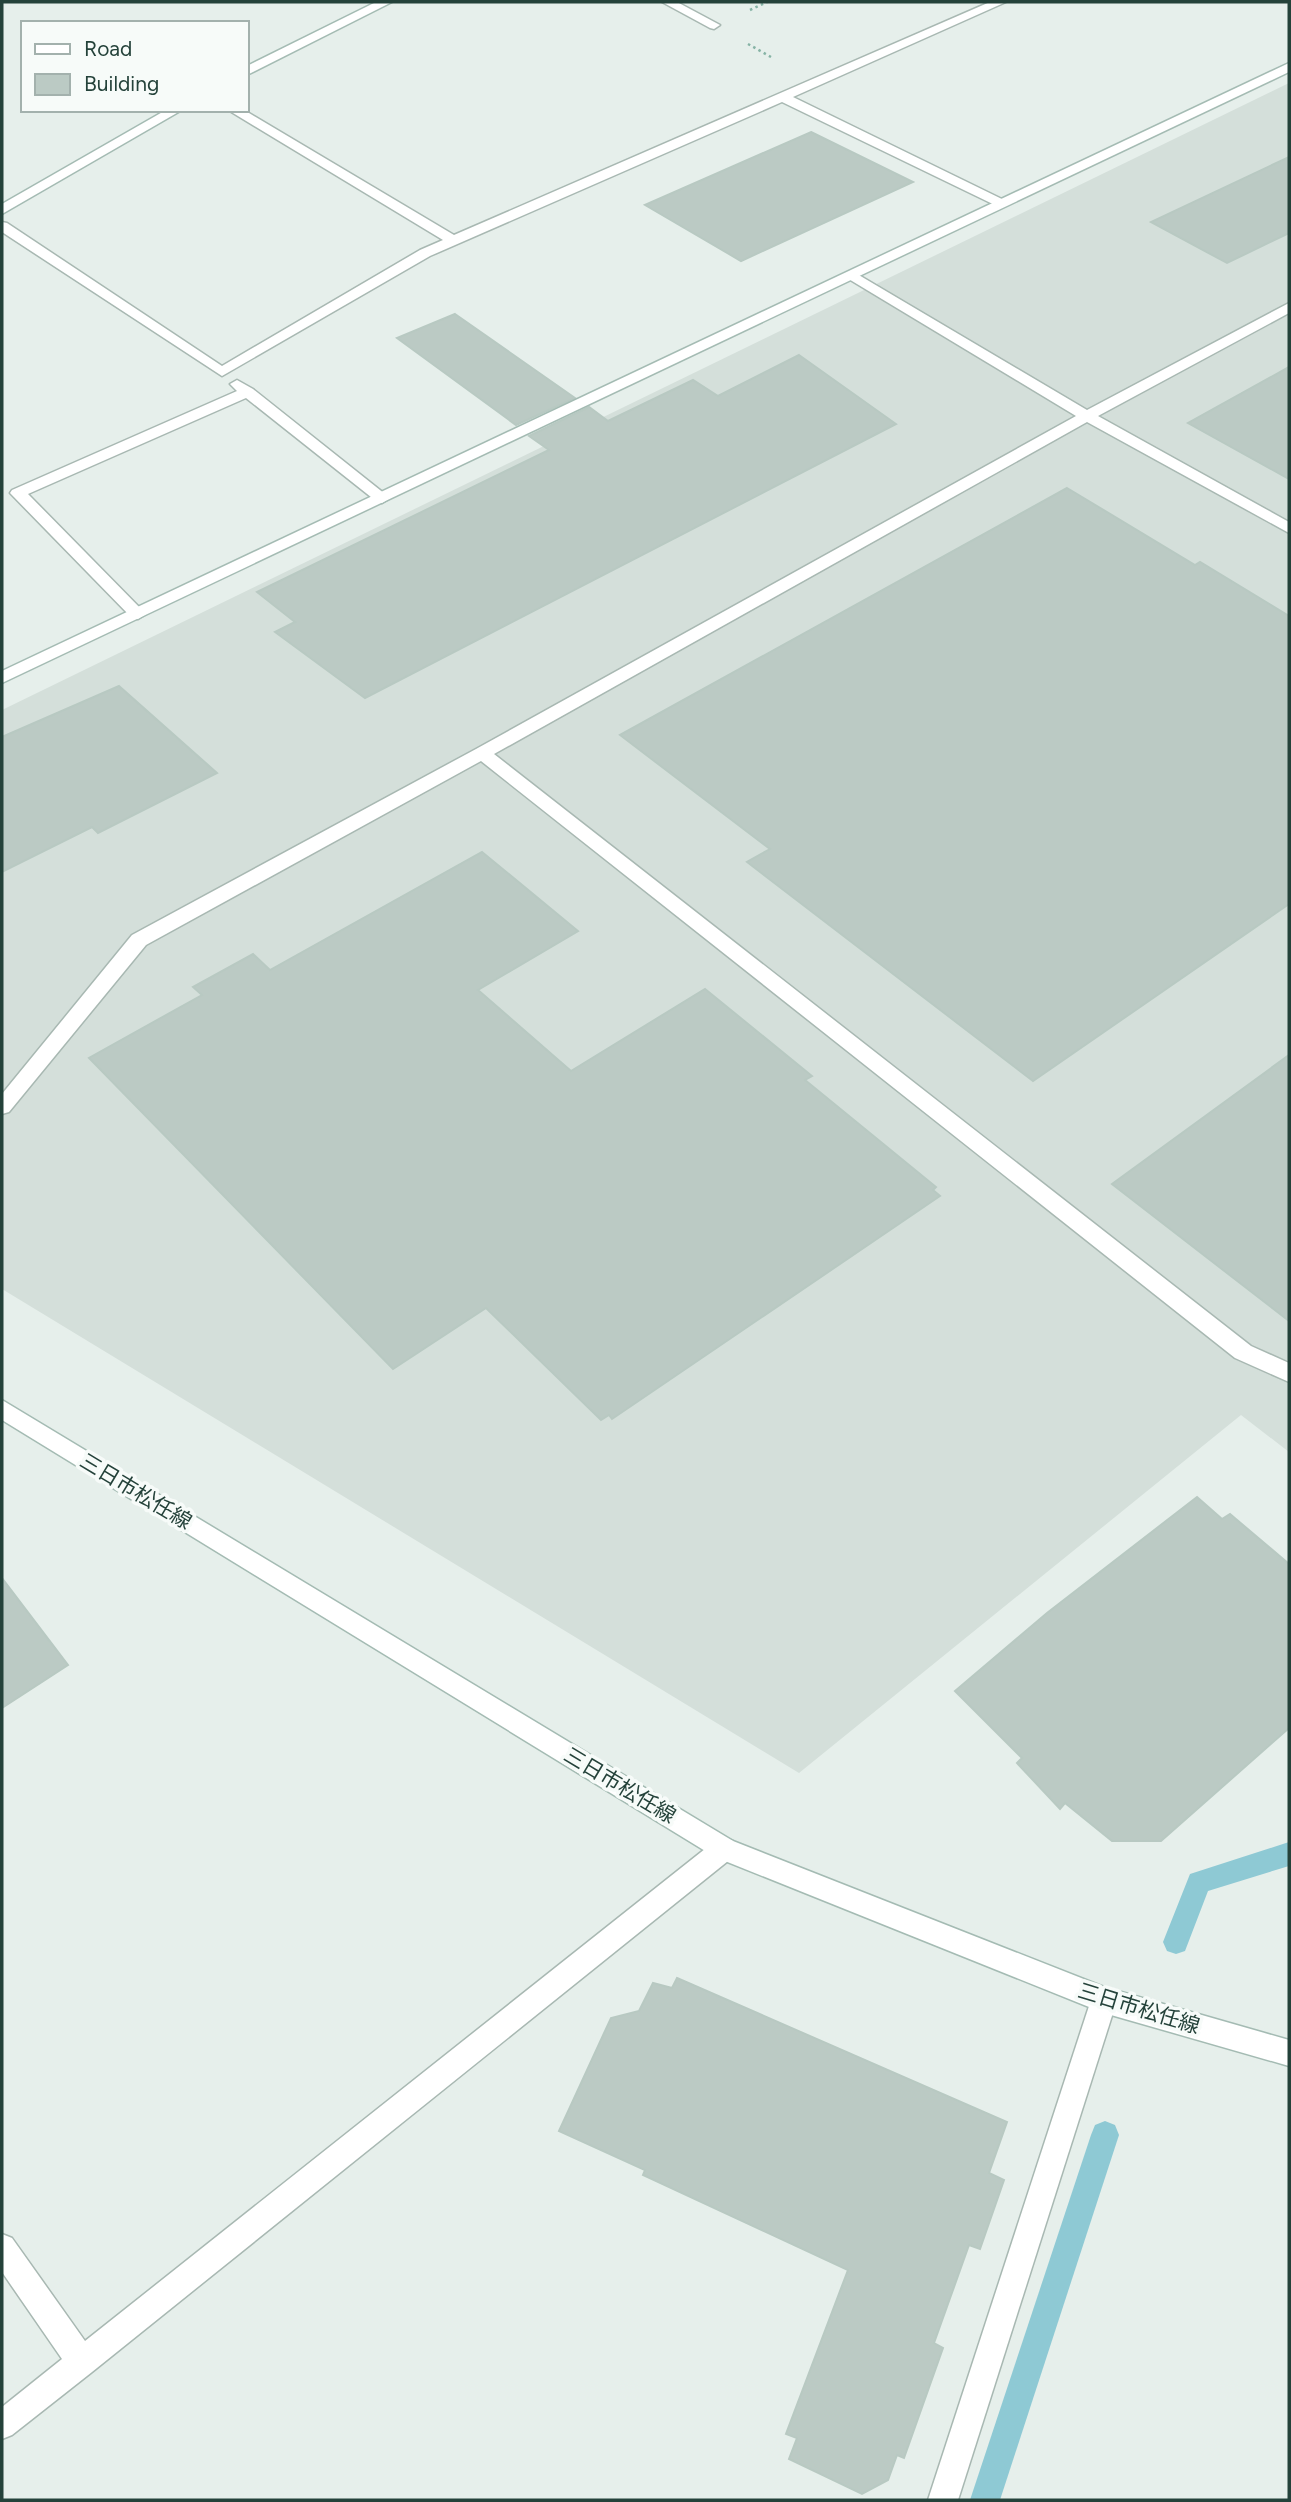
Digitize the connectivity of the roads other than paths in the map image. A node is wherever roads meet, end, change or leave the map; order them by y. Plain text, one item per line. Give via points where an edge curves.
1 (386, 2) edge
2 (668, 2) edge
3 (1000, 2) edge
4 (714, 26) road end
5 (1289, 68) edge
6 (248, 70) edge
7 (784, 97) junction
8 (173, 112) edge
9 (237, 112) edge
10 (1001, 204) junction
11 (2, 210) edge
12 (2, 226) edge
13 (454, 241) junction
14 (852, 275) junction
15 (1289, 307) edge
16 (222, 372) junction
17 (248, 392) junction
18 (1087, 416) junction
19 (18, 493) junction
20 (382, 498) junction
21 (2, 500) edge
22 (1289, 528) edge
23 (138, 614) junction
24 (2, 678) edge
25 (482, 753) junction
26 (2, 1107) edge
27 (1289, 1373) edge
28 (2, 1409) edge
29 (724, 1849) junction
30 (1104, 2000) junction
31 (1289, 2053) edge
32 (2, 2248) edge
33 (82, 2362) junction
34 (2, 2425) edge
35 (943, 2500) edge

1 - 6 street
2 - 4 street
3 - 7 street
5 - 10 street
7 - 10 street
7 - 13 street
8 - 11 street
9 - 13 street
10 - 14 street
12 - 16 street
13 - 16 street via 425,253
14 - 18 street
14 - 20 street
15 - 18 street
16 - 17 street
17 - 19 street
17 - 20 street
18 - 22 street
18 - 25 street
19 - 21 street
19 - 23 street
20 - 23 street
23 - 24 street
25 - 26 street via 139,940
25 - 27 street via 1243,1352
28 - 29 street, 三日市松任線
29 - 30 street, 三日市松任線
29 - 33 street
30 - 31 street, 三日市松任線
30 - 35 street
32 - 33 street
33 - 34 street

